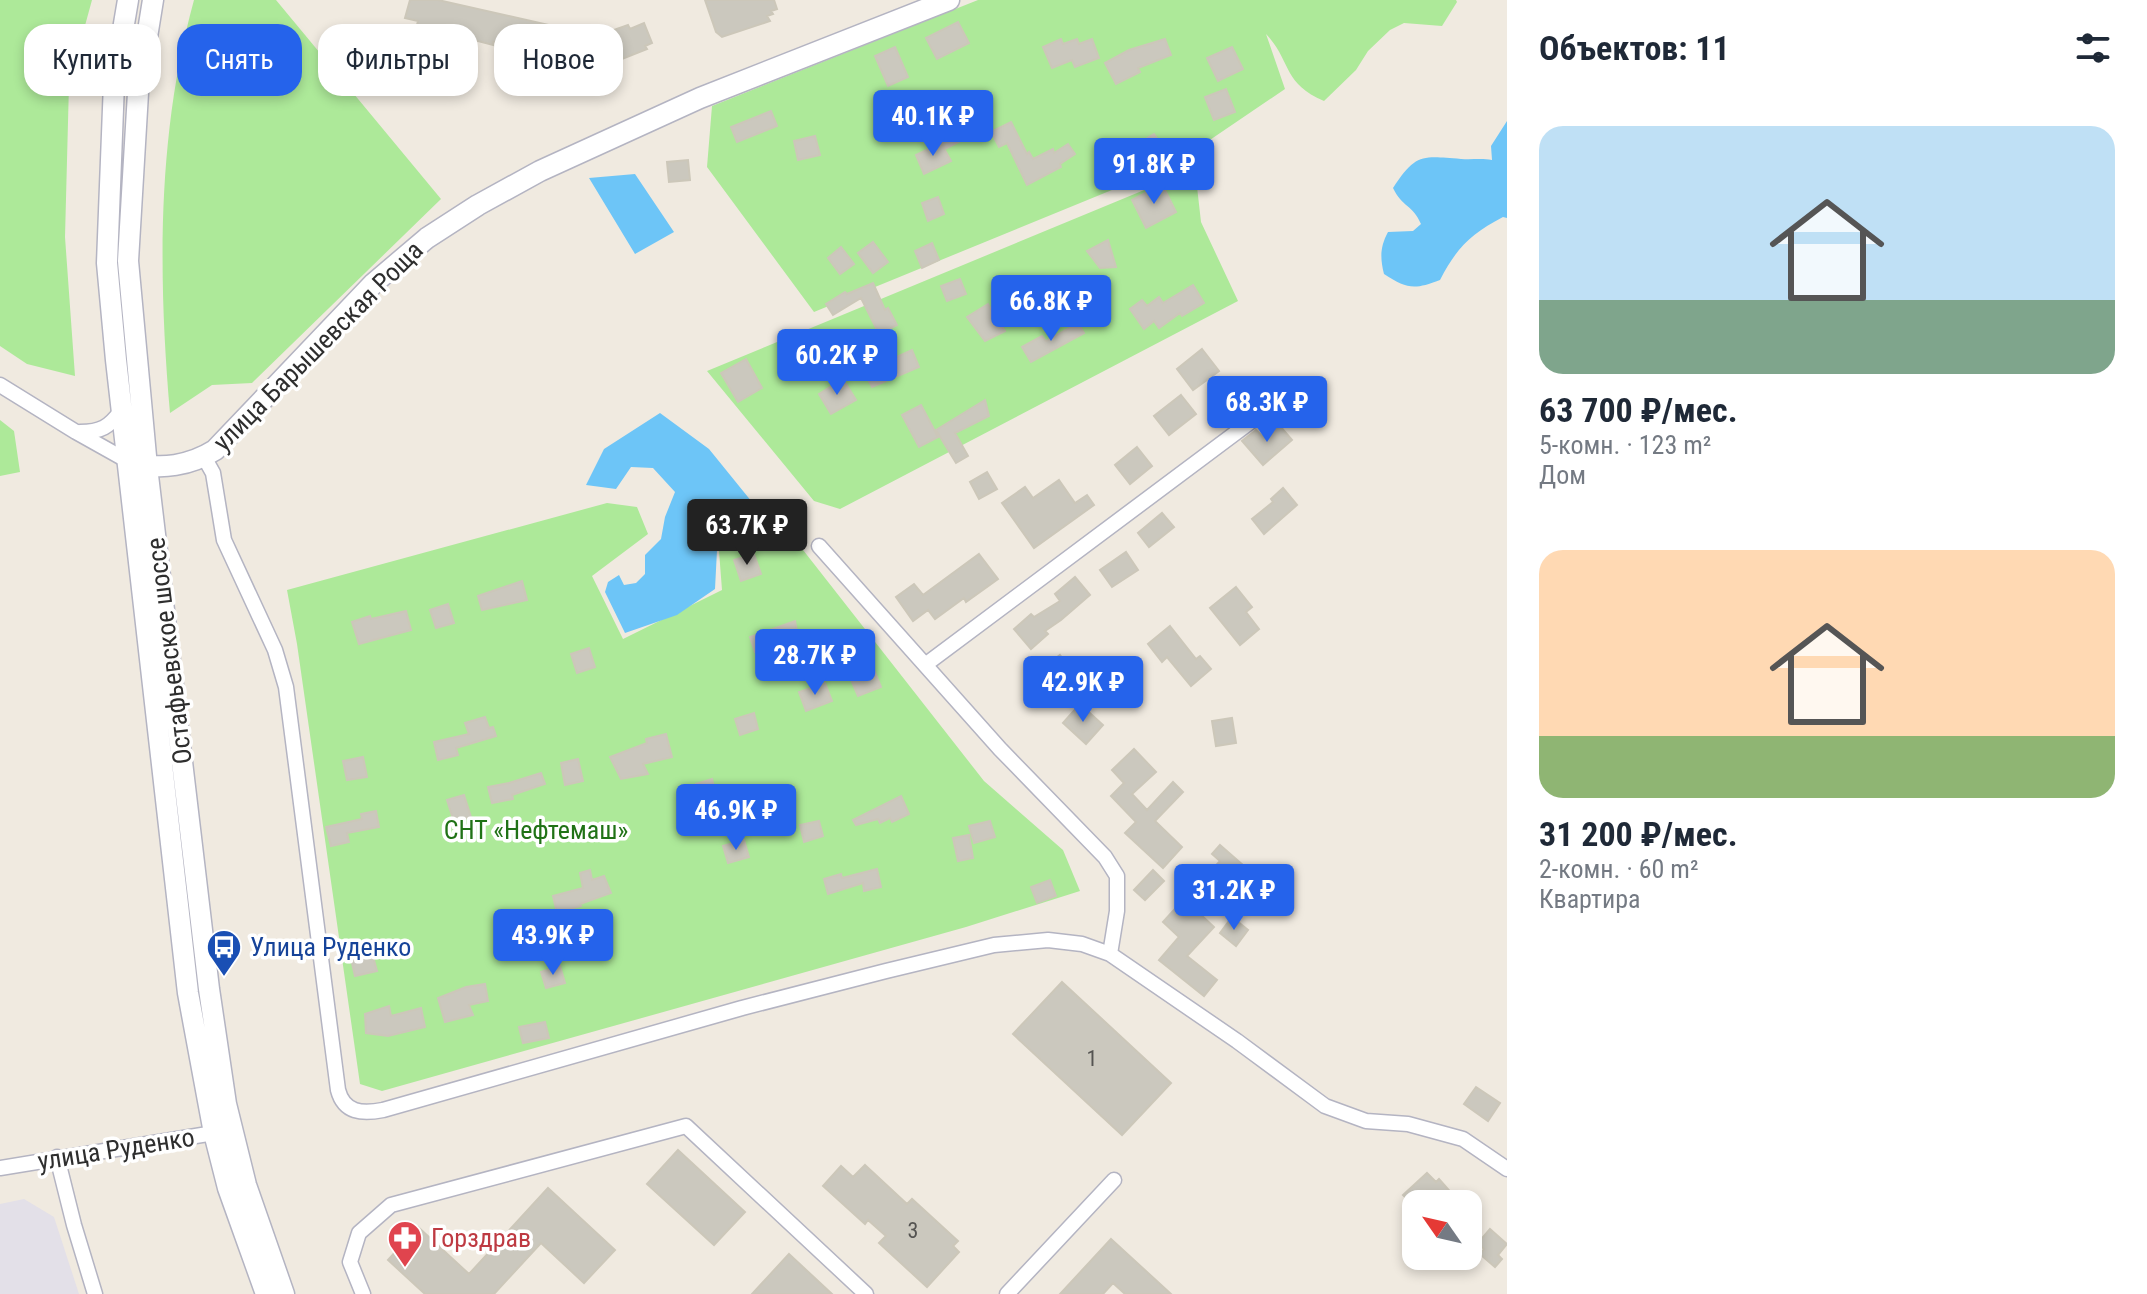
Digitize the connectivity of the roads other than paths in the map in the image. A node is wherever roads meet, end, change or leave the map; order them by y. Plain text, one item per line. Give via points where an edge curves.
1 (128, 0) edge
2 (153, 0) edge
3 (949, 0) edge
4 (0, 385) edge
5 (1277, 402) dead end
6 (121, 411) junction
7 (76, 432) junction
8 (204, 457) junction
9 (126, 460) junction
10 (147, 467) junction
11 (819, 546) dead end
12 (925, 665) junction
13 (1110, 954) junction
14 (223, 1132) junction
15 (57, 1157) junction
16 (0, 1168) edge
17 (1507, 1169) edge
18 (1114, 1180) dead end
19 (95, 1294) edge
20 (266, 1294) edge
21 (284, 1294) edge
22 (363, 1294) edge
23 (866, 1294) edge
24 (1007, 1294) edge

1 - 6 main road, Остафьевское шоссе via 114,83 107,263
2 - 10 main road, Остафьевское шоссе via 138,93 128,261
3 - 8 main road, улица Барышевская Роща via 700,98 540,171 466,212 374,283 225,442
4 - 7 street, улица Барышевская Роща
5 - 12 street
6 - 7 street via 98,432
6 - 9 main road, Остафьевское шоссе
7 - 9 street, улица Барышевская Роща
8 - 10 main road, улица Барышевская Роща
8 - 13 street via 213,473 224,540 275,650 286,687 338,1090 340,1100 355,1111 383,1110 742,1008 994,945 1048,940
9 - 10 main road, улица Барышевская Роща
9 - 14 main road, Остафьевское шоссе via 188,993
10 - 14 main road, Остафьевское шоссе
11 - 12 street
12 - 13 street via 1105,857 1117,876
13 - 17 street via 1325,1106 1366,1121 1408,1124 1463,1139
14 - 15 street, улица Руденко
14 - 20 main road, Остафьевское шоссе via 228,1188
14 - 21 main road, Остафьевское шоссе
15 - 16 street, улица Руденко
15 - 19 street
18 - 24 street
22 - 23 street via 350,1262 359,1233 391,1205 686,1126

